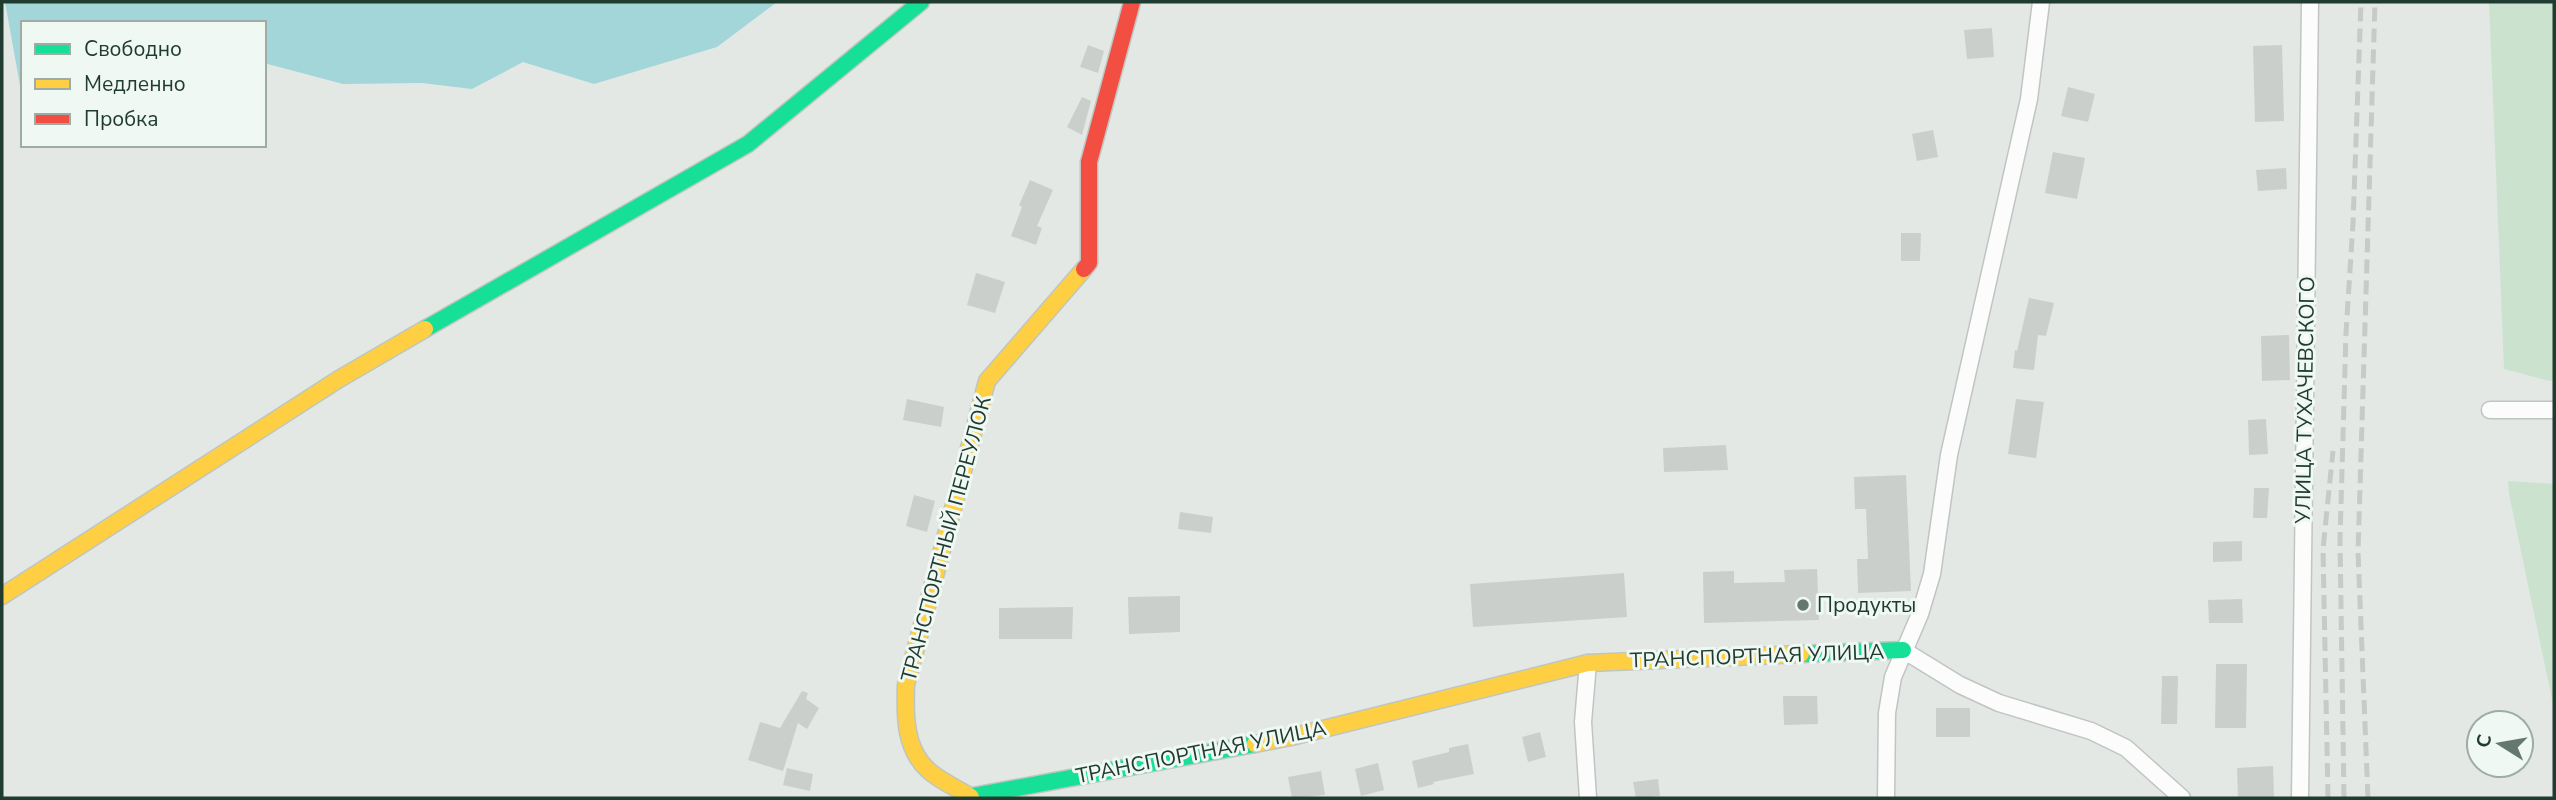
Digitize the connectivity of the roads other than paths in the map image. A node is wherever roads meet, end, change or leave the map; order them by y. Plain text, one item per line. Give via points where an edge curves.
1 (921, 2) edge
2 (1132, 2) edge
3 (2041, 2) edge
4 (2310, 2) edge
5 (2490, 410) dead end
6 (2554, 410) edge
7 (2, 596) edge
8 (1903, 650) junction
9 (1588, 663) junction
10 (966, 797) edge
11 (1587, 798) edge
12 (1886, 798) edge
13 (2182, 798) edge
14 (2300, 798) edge

1 - 7 street via 748,144 339,379
2 - 10 street, ТРАНСПОРТНЫЙ ПЕРЕУЛОК via 1090,162 1089,263 987,381 906,685 905,721 912,745 928,769
3 - 8 street, ТРАНСПОРТНАЯ УЛИЦА via 2029,99 1949,455 1932,574
4 - 14 street, УЛИЦА ТУХАЧЕВСКОГО
5 - 6 street
8 - 9 street, ТРАНСПОРТНАЯ УЛИЦА
8 - 12 street via 1887,713
8 - 13 street via 1959,685 1999,703 2091,731 2126,748
9 - 10 street, ТРАНСПОРТНАЯ УЛИЦА via 1291,737
9 - 11 street via 1583,722

